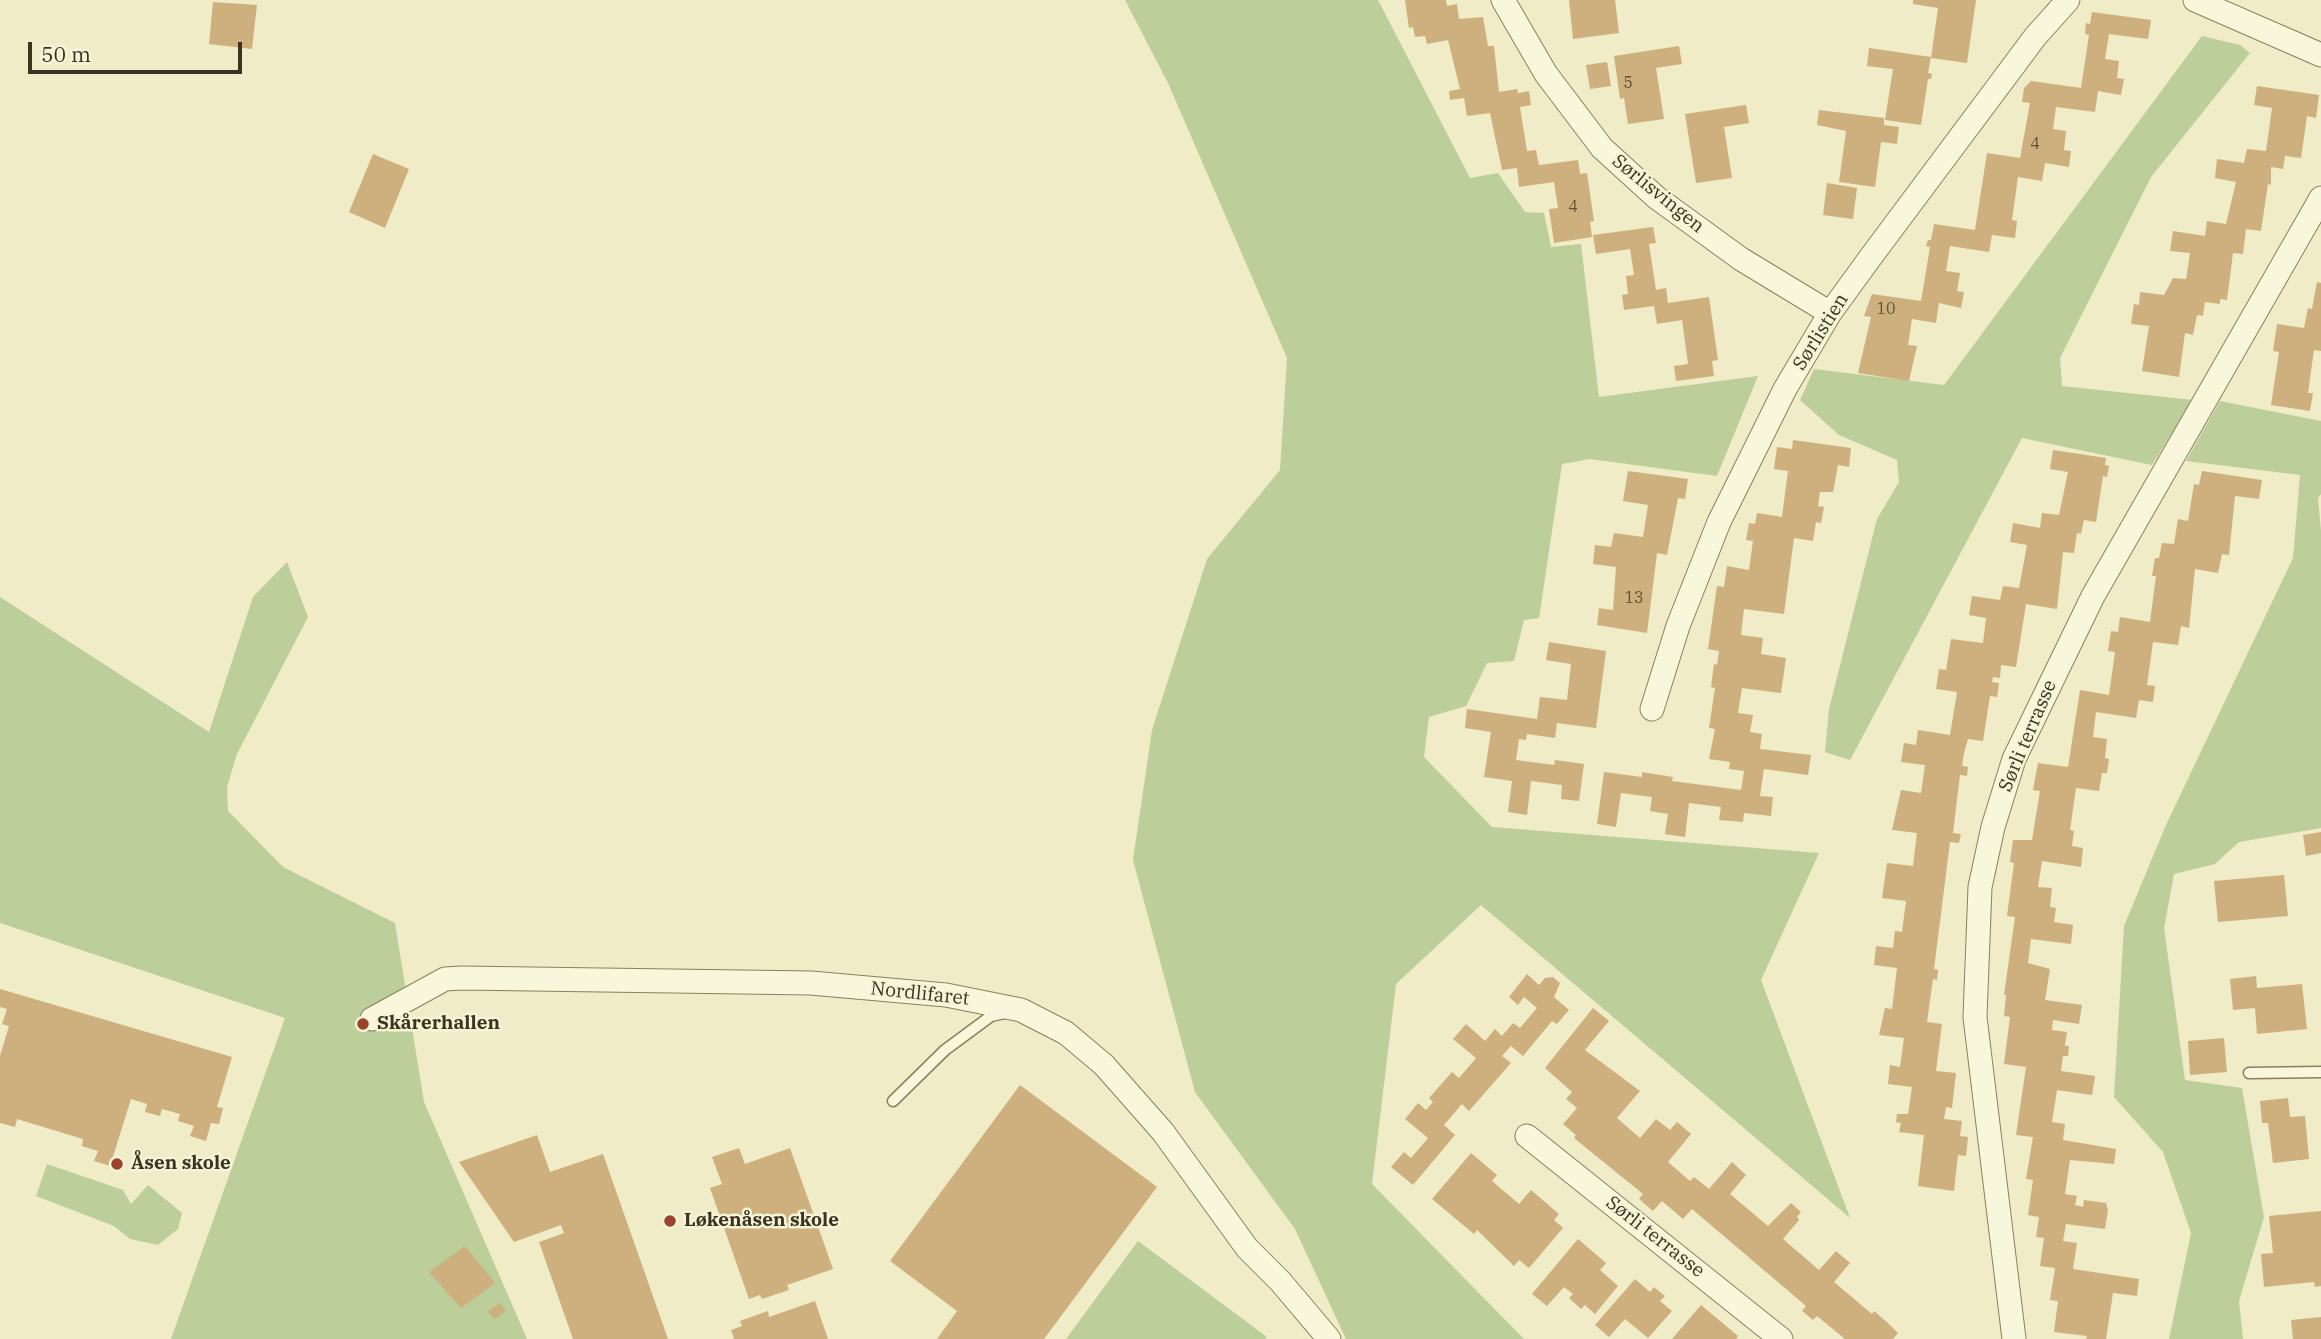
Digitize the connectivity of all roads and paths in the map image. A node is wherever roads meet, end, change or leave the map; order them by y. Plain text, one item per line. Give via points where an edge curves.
1 (1503, 0) edge
2 (2068, 0) edge
3 (2195, 0) edge
4 (2321, 55) edge
5 (2321, 198) edge
6 (1830, 313) junction
7 (1652, 709) dead end
8 (1021, 1010) junction
9 (372, 1019) dead end
10 (2321, 1072) edge
11 (2249, 1073) dead end
12 (893, 1101) dead end
13 (1527, 1136) dead end
14 (1329, 1339) edge
15 (1781, 1339) edge
16 (2014, 1339) edge

1 - 6 street, Sørlisvingen via 1546,74 1602,148 1657,198 1741,259
2 - 6 street, Sørlistien via 2035,37
3 - 4 street
5 - 16 street, Sørli terrasse via 2093,596 2014,759 1993,827 1980,887 1975,1017
6 - 7 street, Sørlistien via 1771,416 1719,522 1678,626
8 - 9 street, Nordlifaret via 946,995 811,983 462,978 444,979
8 - 12 lane via 991,1016 971,1030
8 - 14 street, Nordlifaret via 1066,1033 1104,1065 1163,1132 1247,1248
10 - 11 lane
13 - 15 street, Sørli terrasse

